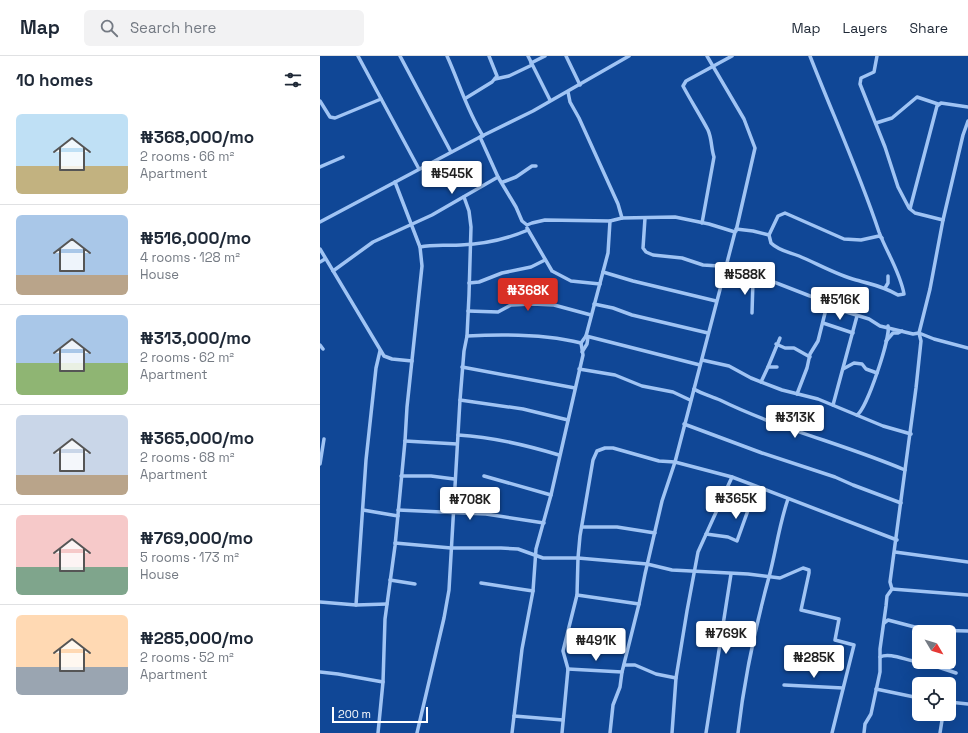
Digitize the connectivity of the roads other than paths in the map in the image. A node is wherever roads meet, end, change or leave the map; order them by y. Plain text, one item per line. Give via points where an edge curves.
1 (358, 56) edge
2 (400, 56) edge
3 (447, 56) edge
4 (489, 56) edge
5 (528, 56) edge
6 (545, 56) edge
7 (566, 56) edge
8 (628, 56) edge
9 (707, 56) edge
10 (732, 56) edge
11 (810, 56) edge
12 (877, 56) edge
13 (532, 64) junction
14 (712, 67) junction
15 (495, 79) junction
16 (580, 85) junction
17 (568, 92) junction
18 (466, 98) junction
19 (381, 99) junction
20 (320, 100) edge
21 (550, 100) junction
22 (938, 104) junction
23 (968, 107) edge
24 (968, 121) edge
25 (876, 123) junction
26 (481, 136) junction
27 (451, 152) junction
28 (343, 157) dead end
29 (536, 166) dead end
30 (320, 167) edge
31 (419, 169) junction
32 (498, 177) junction
33 (395, 182) junction
34 (503, 182) junction
35 (464, 197) junction
36 (910, 209) junction
37 (622, 218) junction
38 (645, 218) junction
39 (943, 220) junction
40 (610, 221) junction
41 (320, 222) edge
42 (702, 223) junction
43 (412, 224) junction
44 (527, 225) junction
45 (528, 230) junction
46 (736, 230) junction
47 (769, 235) junction
48 (882, 238) junction
49 (470, 244) junction
50 (420, 247) junction
51 (320, 249) edge
52 (325, 259) junction
53 (545, 260) junction
54 (320, 262) edge
55 (725, 268) junction
56 (333, 271) junction
57 (603, 272) junction
58 (752, 275) junction
59 (888, 276) dead end
60 (469, 283) junction
61 (600, 284) junction
62 (884, 288) junction
63 (716, 301) junction
64 (825, 303) junction
65 (594, 304) junction
66 (468, 311) junction
67 (752, 313) dead end
68 (591, 315) junction
69 (857, 316) junction
70 (822, 323) junction
71 (888, 326) junction
72 (902, 331) junction
73 (708, 333) junction
74 (853, 333) junction
75 (919, 333) junction
76 (467, 336) junction
77 (587, 336) junction
78 (780, 338) dead end
79 (886, 341) junction
80 (581, 343) junction
81 (776, 344) junction
82 (968, 348) edge
83 (380, 351) junction
84 (582, 352) junction
85 (810, 357) junction
86 (702, 360) junction
87 (412, 361) junction
88 (700, 365) junction
89 (462, 367) junction
90 (768, 367) junction
91 (777, 367) dead end
92 (579, 369) junction
93 (843, 369) junction
94 (877, 374) junction
95 (761, 382) junction
96 (575, 388) junction
97 (694, 389) junction
98 (797, 394) junction
99 (460, 400) junction
100 (690, 400) junction
101 (833, 405) junction
102 (857, 415) junction
103 (568, 420) junction
104 (684, 424) junction
105 (911, 434) junction
106 (458, 435) junction
107 (324, 439) dead end
108 (405, 441) junction
109 (457, 444) junction
110 (559, 455) junction
111 (675, 462) junction
112 (320, 464) edge
113 (905, 470) junction
114 (402, 476) junction
115 (484, 476) dead end
116 (732, 477) junction
117 (454, 479) junction
118 (756, 488) junction
119 (551, 495) junction
120 (788, 499) junction
121 (901, 503) junction
122 (363, 510) junction
123 (398, 510) junction
124 (452, 512) junction
125 (398, 516) junction
126 (544, 523) junction
127 (582, 527) junction
128 (655, 533) junction
129 (706, 534) junction
130 (897, 540) junction
131 (395, 543) junction
132 (451, 548) junction
133 (536, 554) junction
134 (895, 554) junction
135 (578, 558) junction
136 (968, 563) edge
137 (647, 564) junction
138 (694, 571) junction
139 (731, 574) junction
140 (769, 576) junction
141 (390, 580) junction
142 (481, 583) dead end
143 (415, 584) dead end
144 (892, 589) junction
145 (533, 591) junction
146 (577, 595) junction
147 (968, 595) edge
148 (320, 602) edge
149 (387, 604) junction
150 (639, 604) junction
151 (356, 605) junction
152 (884, 623) junction
153 (968, 631) edge
154 (880, 657) junction
155 (912, 661) edge
156 (624, 665) junction
157 (944, 669) edge
158 (568, 670) junction
159 (320, 672) edge
160 (622, 672) junction
161 (956, 673) dead end
162 (676, 678) junction
163 (383, 682) junction
164 (784, 685) dead end
165 (843, 688) junction
166 (876, 688) junction
167 (912, 696) edge
168 (956, 703) edge
169 (968, 704) edge
170 (514, 716) junction
171 (563, 720) junction
172 (942, 721) edge
173 (378, 733) edge
174 (417, 733) edge
175 (512, 733) edge
176 (562, 733) edge
177 (610, 733) edge
178 (672, 733) edge
179 (706, 733) edge
180 (738, 733) edge
181 (832, 733) edge
182 (864, 733) edge
183 (940, 733) edge

1 - 19 street
2 - 27 street
3 - 18 street
4 - 15 street via 497,76
5 - 13 street
6 - 13 street
7 - 16 street
8 - 16 street
9 - 14 street
10 - 14 street
11 - 48 street
12 - 25 street via 874,72 860,80 869,110
13 - 15 street via 509,76
13 - 21 street
14 - 42 street via 686,82 684,86 712,140 714,157
14 - 46 street via 744,119 755,148
15 - 18 street
16 - 17 street
17 - 21 street
17 - 37 street via 570,102 580,118
18 - 26 street via 471,118
19 - 20 street via 335,118 330,117
19 - 31 street
21 - 26 street
22 - 23 street
22 - 25 street via 917,97 892,118
22 - 36 street
24 - 39 street
25 - 36 street via 886,147 892,172
26 - 27 street
26 - 32 street
27 - 31 street
28 - 30 street
29 - 34 street via 532,166 516,178
31 - 33 street
32 - 34 street
32 - 35 street
33 - 41 street
33 - 43 street
34 - 44 street via 522,221
35 - 43 street
35 - 49 street via 470,216
36 - 39 street via 915,213
37 - 38 street
37 - 40 street
38 - 42 street via 675,217
38 - 55 street via 643,248 646,252 682,258 700,265
39 - 75 street
40 - 44 street via 545,220
40 - 57 street via 608,253
42 - 46 street
43 - 50 street
43 - 56 street via 373,242
44 - 45 street
45 - 49 street
45 - 53 street
46 - 47 street
46 - 55 street
47 - 48 street via 778,216 785,213 844,239 861,240 879,236
47 - 62 street via 771,243 778,249 855,280
48 - 62 street via 904,294 898,295
49 - 50 street
49 - 60 street
50 - 87 street via 422,266
51 - 52 street
52 - 54 street
52 - 56 street
53 - 60 street via 531,267 502,272 479,282
53 - 61 street via 552,271 566,279
55 - 58 street
55 - 63 street
56 - 83 street
57 - 61 street
57 - 63 street
58 - 64 street
58 - 67 street
59 - 62 street via 888,283
60 - 66 street
61 - 65 street
63 - 73 street
64 - 69 street
64 - 70 street
65 - 68 street
65 - 73 street
66 - 68 street via 498,312 508,306 532,304 554,305
66 - 76 street
68 - 77 street
69 - 71 street via 869,319 880,326
69 - 74 street
70 - 74 street
70 - 85 street via 818,341
71 - 72 street
71 - 79 street
72 - 75 street
72 - 79 street via 892,333
73 - 86 street
74 - 93 street
75 - 82 street via 934,340
75 - 105 street via 921,341
76 - 80 street via 564,339
76 - 89 street
77 - 80 street
77 - 84 street via 587,344
77 - 88 street
78 - 81 street
79 - 94 street
80 - 84 street
81 - 85 street via 794,348
81 - 90 street
83 - 87 street via 388,358
83 - 122 street via 366,460
84 - 92 street
85 - 98 street
86 - 88 street
86 - 95 street via 729,366
87 - 108 street
88 - 97 street
89 - 96 street
89 - 99 street
90 - 91 street
90 - 95 street
92 - 96 street
92 - 100 street via 615,375 642,386 674,392
93 - 94 street via 854,364 862,364
93 - 101 street
94 - 102 street via 863,410
95 - 98 street
96 - 103 street
97 - 100 street
97 - 113 street via 739,410
98 - 101 street
99 - 103 street via 509,407
99 - 106 street
100 - 104 street
101 - 102 street
102 - 105 street
103 - 110 street
104 - 111 street
104 - 121 street
105 - 113 street
106 - 109 street
106 - 110 street via 504,440
107 - 112 street
108 - 109 street
108 - 114 street
109 - 117 street
110 - 119 street
111 - 116 street
111 - 127 street via 659,461 613,448 597,451 593,460
111 - 128 street
113 - 121 street
114 - 117 street
114 - 123 street
115 - 119 street
116 - 118 street
116 - 129 street
117 - 124 street
118 - 120 street
118 - 129 street via 737,541
119 - 126 street
120 - 130 street
120 - 140 street via 780,521
121 - 130 street
122 - 125 street
122 - 151 street
123 - 124 street
123 - 125 street
124 - 126 street via 486,514
124 - 132 street
125 - 131 street
126 - 133 street
127 - 128 street via 617,527
127 - 135 street
128 - 137 street
129 - 138 street via 698,552
130 - 134 street
131 - 132 street
131 - 141 street
132 - 133 street via 518,549
132 - 174 street via 449,590 444,618
133 - 135 street via 543,558
133 - 145 street
134 - 136 street
134 - 144 street via 890,582
135 - 137 street
135 - 146 street
137 - 138 street via 672,570
137 - 150 street
138 - 139 street
138 - 162 street
139 - 140 street
139 - 179 street
140 - 165 street via 780,578 804,568 809,570 801,610 839,619 835,640 854,645
140 - 180 street via 756,628
141 - 143 street
141 - 149 street
142 - 145 street
144 - 147 street
144 - 152 street via 887,596
145 - 170 street via 522,649
146 - 150 street
146 - 158 street via 563,651
148 - 151 street
149 - 151 street
149 - 163 street
150 - 156 street
152 - 153 street via 888,620 926,630
152 - 154 street
154 - 155 street via 888,655
154 - 166 street
156 - 160 street
156 - 162 street via 635,665 656,674
157 - 161 street
158 - 160 street
158 - 171 street
159 - 163 street
160 - 177 street via 620,687 613,705
162 - 178 street
163 - 173 street
164 - 165 street
165 - 181 street
166 - 167 street
166 - 182 street
168 - 169 street
170 - 171 street
170 - 175 street
171 - 176 street
172 - 183 street

